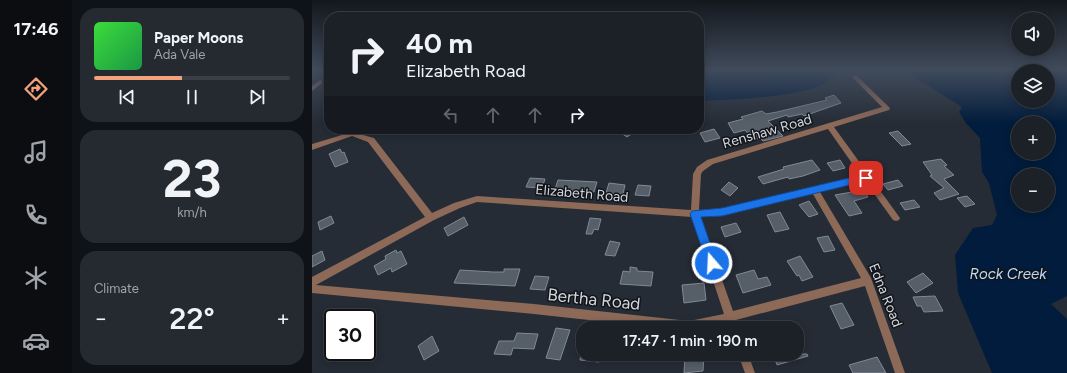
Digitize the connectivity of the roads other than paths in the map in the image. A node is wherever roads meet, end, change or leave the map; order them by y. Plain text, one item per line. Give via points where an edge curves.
1 (865, 87) edge
2 (830, 127) junction
3 (312, 147) edge
4 (866, 178) junction
5 (815, 190) junction
6 (695, 214) junction
7 (431, 218) junction
8 (896, 218) dead end
9 (868, 281) junction
10 (312, 282) edge
11 (312, 289) edge
12 (730, 317) junction
13 (731, 321) edge
14 (746, 361) edge
15 (750, 373) edge
16 (900, 373) edge

1 - 2 street, Renshaw Road via 888,108
2 - 4 street
2 - 6 street, Renshaw Road via 706,164 697,174
3 - 7 street via 352,134 371,140
4 - 5 street, Elizabeth Road
4 - 8 street
5 - 6 street, Elizabeth Road via 722,212
5 - 9 street, Edna Road
6 - 7 street, Elizabeth Road via 477,199 457,205
6 - 12 street
7 - 10 street, Elizabeth Road
9 - 12 street, Bertha Road
9 - 16 street, Edna Road
11 - 12 street, Bertha Road via 689,326
12 - 13 street
14 - 15 street

